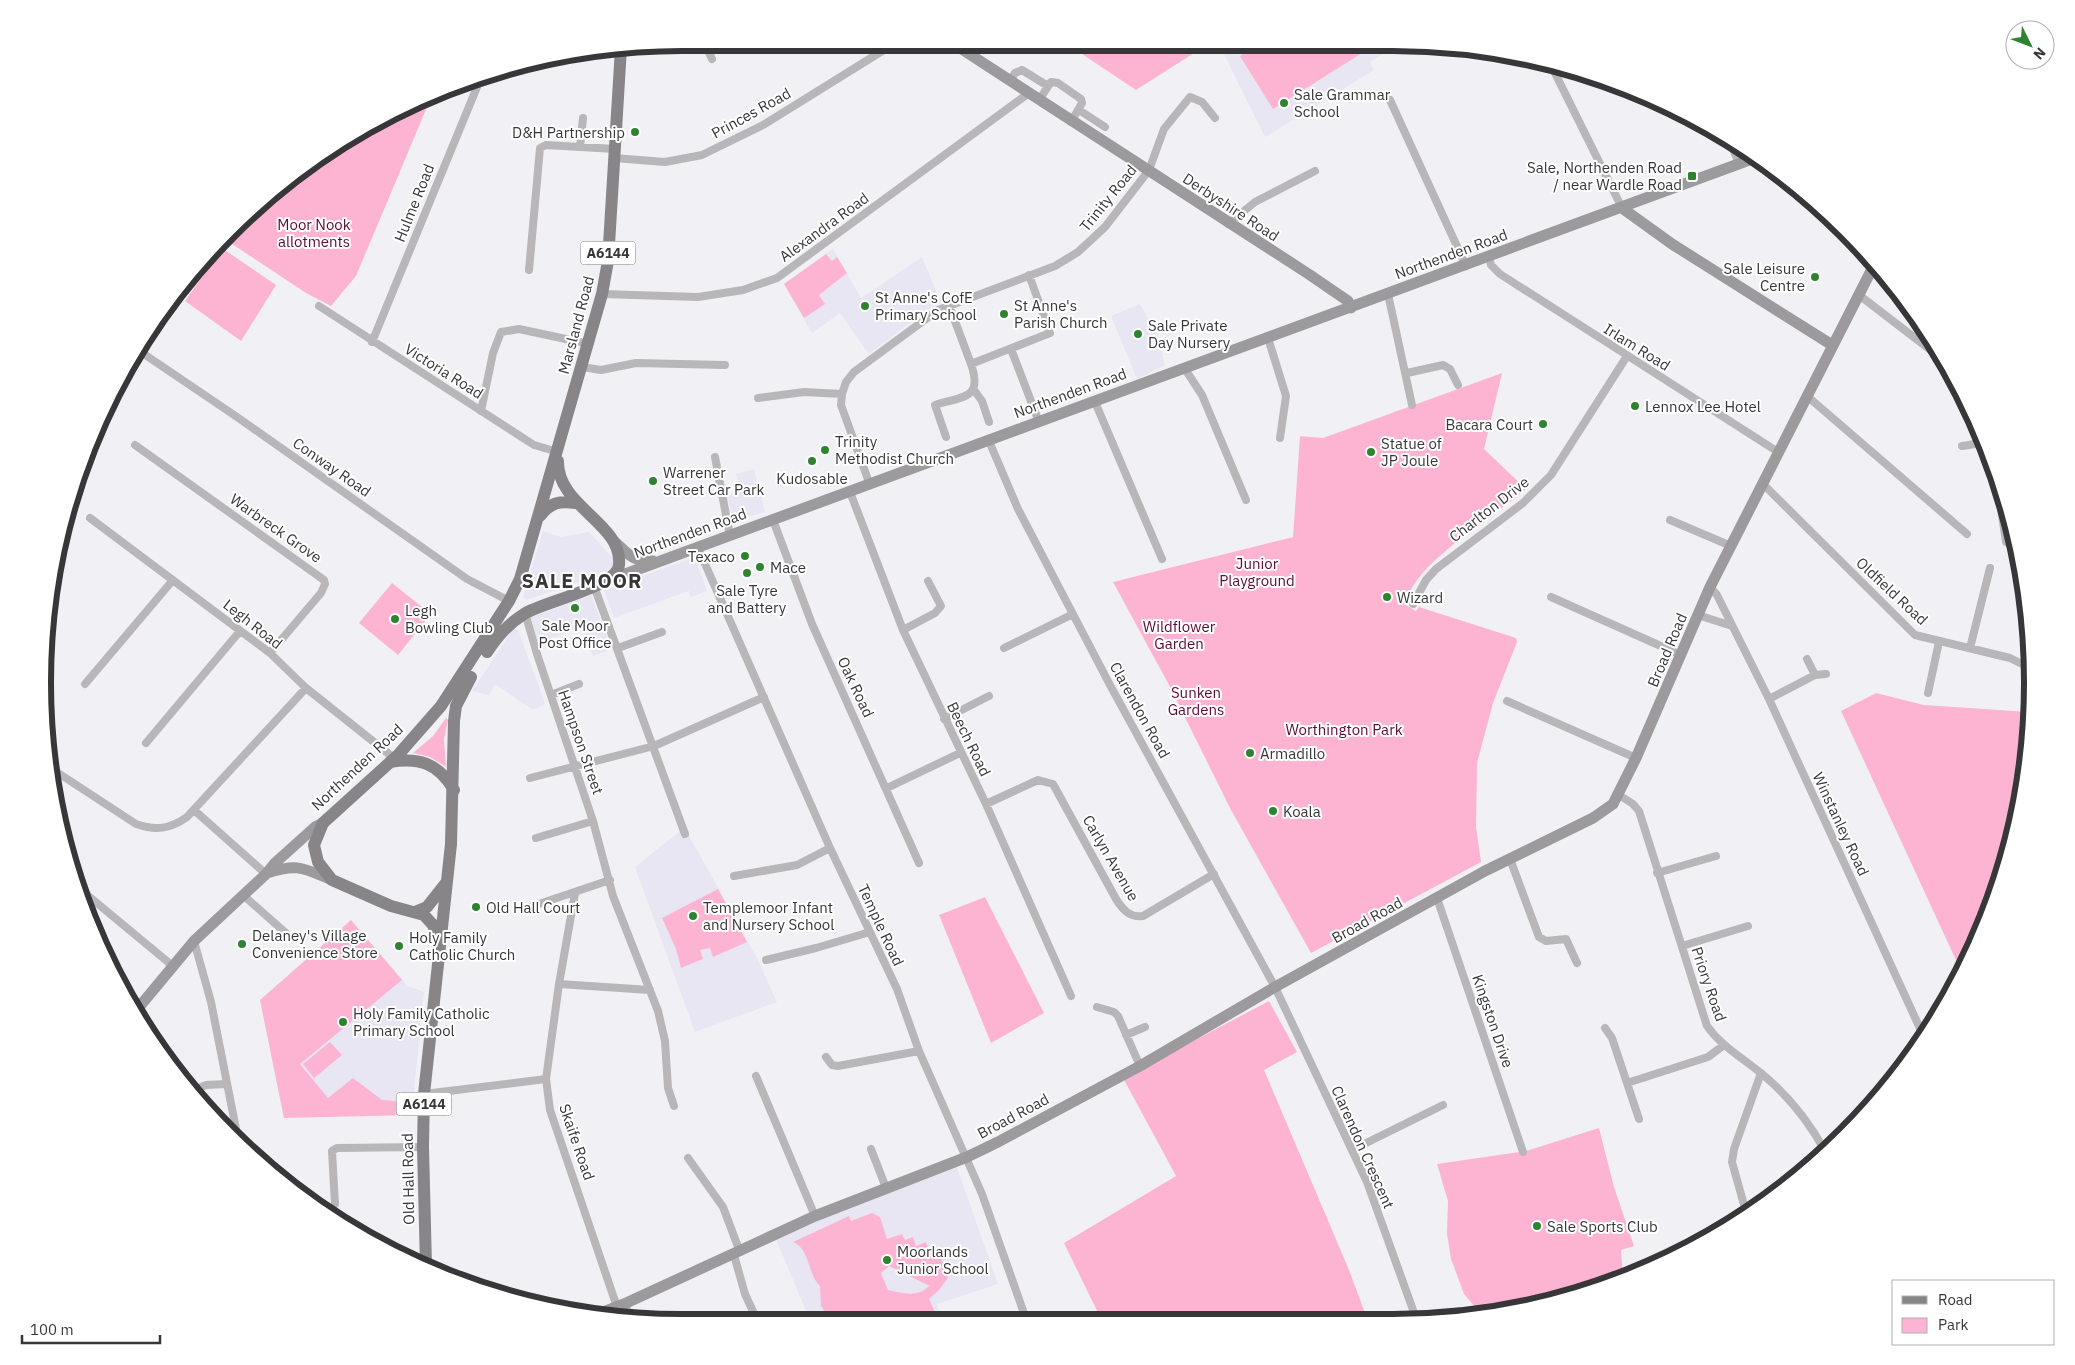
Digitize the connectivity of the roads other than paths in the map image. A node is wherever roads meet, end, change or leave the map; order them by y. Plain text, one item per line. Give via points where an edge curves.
1 (708, 51) edge
2 (882, 51) edge
3 (965, 51) edge
4 (621, 55) edge
5 (712, 59) dead end
6 (1555, 73) edge
7 (1010, 80) junction
8 (478, 86) edge
9 (1048, 86) junction
10 (1034, 97) junction
11 (1390, 100) dead end
12 (1080, 110) junction
13 (583, 118) dead end
14 (1216, 118) dead end
15 (1071, 122) junction
16 (1091, 133) junction
17 (580, 148) junction
18 (1735, 153) edge
19 (614, 154) junction
20 (1748, 161) edge
21 (1739, 164) junction
22 (1149, 170) junction
23 (1315, 171) dead end
24 (1622, 208) junction
25 (1228, 224) junction
26 (1489, 257) junction
27 (1466, 266) junction
28 (529, 270) dead end
29 (1871, 271) edge
30 (1029, 275) junction
31 (602, 294) junction
32 (1388, 294) junction
33 (1858, 295) junction
34 (948, 305) junction
35 (319, 306) dead end
36 (1351, 308) junction
37 (1268, 338) junction
38 (372, 342) junction
39 (589, 344) junction
40 (1832, 345) junction
41 (1926, 347) edge
42 (1011, 349) junction
43 (144, 354) edge
44 (1627, 356) junction
45 (971, 364) junction
46 (724, 366) dead end
47 (582, 367) junction
48 (1185, 369) junction
49 (1407, 373) junction
50 (1458, 385) dead end
51 (974, 390) junction
52 (842, 394) junction
53 (1807, 396) junction
54 (758, 398) dead end
55 (1095, 402) junction
56 (1412, 405) dead end
57 (481, 411) junction
58 (988, 422) dead end
59 (1039, 422) junction
60 (946, 437) dead end
61 (1280, 438) dead end
62 (989, 441) junction
63 (1976, 442) edge
64 (135, 445) dead end
65 (1962, 446) dead end
66 (558, 452) junction
67 (1778, 452) junction
68 (715, 457) dead end
69 (870, 484) junction
70 (1763, 484) junction
71 (850, 492) junction
72 (1246, 500) dead end
73 (576, 503) junction
74 (90, 518) dead end
75 (773, 520) junction
76 (1670, 520) dead end
77 (537, 521) junction
78 (2004, 527) edge
79 (1967, 534) dead end
80 (730, 536) junction
81 (613, 540) junction
82 (2008, 543) edge
83 (1731, 546) junction
84 (698, 548) junction
85 (1162, 559) dead end
86 (658, 561) junction
87 (1990, 568) dead end
88 (173, 580) junction
89 (609, 580) junction
90 (928, 580) dead end
91 (594, 586) junction
92 (1710, 587) junction
93 (1551, 597) dead end
94 (509, 601) junction
95 (1413, 604) dead end
96 (525, 612) junction
97 (1073, 614) junction
98 (1698, 614) junction
99 (1732, 626) junction
100 (903, 630) junction
101 (240, 632) junction
102 (662, 632) dead end
103 (1939, 642) junction
104 (618, 648) junction
105 (1004, 648) dead end
106 (1970, 648) junction
107 (270, 653) junction
108 (1681, 654) junction
109 (1807, 659) dead end
110 (2023, 665) edge
111 (1814, 674) junction
112 (1826, 674) dead end
113 (85, 684) dead end
114 (579, 684) dead end
115 (306, 688) junction
116 (1928, 693) dead end
117 (551, 695) junction
118 (989, 696) dead end
119 (764, 697) junction
120 (1769, 699) junction
121 (1507, 701) dead end
122 (944, 720) junction
123 (454, 721) joint
124 (146, 743) dead end
125 (654, 746) junction
126 (960, 753) junction
127 (1636, 758) junction
128 (392, 760) junction
129 (576, 767) junction
130 (58, 773) edge
131 (530, 778) dead end
132 (887, 788) junction
133 (454, 790) junction
134 (1619, 795) junction
135 (986, 804) junction
136 (194, 810) junction
137 (593, 821) junction
138 (323, 823) junction
139 (685, 834) dead end
140 (536, 838) dead end
141 (830, 848) junction
142 (1716, 856) dead end
143 (1510, 859) junction
144 (920, 863) dead end
145 (1657, 873) junction
146 (266, 874) junction
147 (1214, 874) junction
148 (734, 876) dead end
149 (332, 880) junction
150 (610, 880) junction
151 (446, 883) junction
152 (579, 892) junction
153 (243, 895) junction
154 (89, 897) edge
155 (1437, 898) junction
156 (530, 907) dead end
157 (415, 912) junction
158 (1748, 926) dead end
159 (870, 932) junction
160 (287, 934) dead end
161 (194, 941) junction
162 (439, 941) junction
163 (1682, 946) junction
164 (766, 960) dead end
165 (1577, 963) dead end
166 (174, 967) junction
167 (559, 984) junction
168 (1275, 987) junction
169 (650, 990) junction
170 (1071, 996) dead end
171 (140, 1005) edge
172 (1097, 1007) dead end
173 (1145, 1027) dead end
174 (1605, 1028) dead end
175 (1920, 1028) edge
176 (1126, 1035) junction
177 (1724, 1045) junction
178 (919, 1051) junction
179 (826, 1057) dead end
180 (1140, 1066) junction
181 (1761, 1073) junction
182 (756, 1076) dead end
183 (546, 1078) junction
184 (1627, 1083) junction
185 (226, 1084) junction
186 (199, 1088) edge
187 (424, 1094) junction
188 (1443, 1105) dead end
189 (674, 1106) dead end
190 (1639, 1119) dead end
191 (236, 1129) edge
192 (1821, 1145) edge
193 (423, 1147) junction
194 (871, 1149) dead end
195 (1352, 1150) junction
196 (1523, 1152) dead end
197 (967, 1157) junction
198 (688, 1158) dead end
199 (886, 1188) junction
200 (335, 1204) dead end
201 (1744, 1206) edge
202 (815, 1216) junction
203 (737, 1254) junction
204 (426, 1259) edge
205 (621, 1306) junction
206 (612, 1309) edge
207 (625, 1310) edge
208 (1414, 1313) edge
209 (754, 1314) edge
210 (1024, 1314) edge

1 - 5 street
2 - 19 street, Princes Road via 762,125 702,155 665,162
3 - 7 street, Derbyshire Road
4 - 19 main road, Marsland Road / A6144
6 - 24 street
7 - 9 street via 1022,70
7 - 10 street, Derbyshire Road
8 - 38 street, Hulme Road
9 - 10 street
9 - 12 street via 1054,81 1081,99
10 - 15 street, Derbyshire Road
10 - 31 street, Alexandra Road via 777,278 743,290 698,297
11 - 27 street
12 - 15 street
12 - 16 street via 1101,125
13 - 17 street
14 - 22 street, Trinity Road via 1202,102 1190,97 1164,129
15 - 16 street, Derbyshire Road
16 - 22 street, Derbyshire Road
17 - 19 street, Princes Road
17 - 28 street, Princes Road via 546,145 538,152
18 - 21 street
19 - 31 main road, Marsland Road / A6144 via 608,262
20 - 21 street, Northenden Road
21 - 24 street, Northenden Road
22 - 25 street, Derbyshire Road
22 - 30 street, Trinity Road via 1092,240 1068,259
23 - 25 street via 1254,202
24 - 26 street, Northenden Road
24 - 40 street via 1672,244
25 - 36 street, Derbyshire Road via 1310,275 1348,301
26 - 27 street, Northenden Road
26 - 44 street, Irlam Road via 1491,265 1500,274
27 - 32 street, Northenden Road
29 - 33 street, Broad Road
30 - 34 street, Trinity Road
30 - 42 street via 1050,333
31 - 39 main road, Marsland Road / A6144
32 - 36 street, Northenden Road
32 - 49 street
33 - 40 street, Broad Road
33 - 41 street
34 - 45 street
34 - 52 street, Trinity Road via 854,372
35 - 38 street, Victoria Road
36 - 37 street, Northenden Road
37 - 48 street, Northenden Road
37 - 61 street via 1286,396
38 - 57 street, Victoria Road
39 - 47 main road, Marsland Road / A6144
39 - 57 street via 519,329 501,332 493,353
40 - 53 street, Broad Road
42 - 45 street
42 - 59 street
43 - 94 street, Conway Road via 467,579
44 - 67 street, Irlam Road
44 - 95 street, Charlton Drive via 1550,475 1523,503 1436,569
45 - 51 street via 977,380
46 - 47 street via 643,363 601,370
47 - 66 main road, Marsland Road / A6144
48 - 55 street, Northenden Road
48 - 72 street via 1202,395
49 - 50 street via 1443,365 1450,369
49 - 56 street
51 - 58 street via 982,401
51 - 60 street via 935,405
52 - 54 street via 804,392
52 - 69 street via 844,418
53 - 67 street, Broad Road
53 - 79 street
55 - 59 street, Northenden Road
55 - 85 street
57 - 66 street, Victoria Road via 534,445
59 - 62 street, Northenden Road
62 - 69 street, Northenden Road
62 - 97 street, Clarendon Road via 1018,509
63 - 65 street
64 - 107 street, Warbreck Grove via 324,580 321,593
66 - 73 main road, A6144 via 559,477
66 - 77 main road, Marsland Road / A6144
67 - 70 street, Broad Road
68 - 80 street
69 - 71 street, Northenden Road
70 - 83 street, Broad Road
70 - 103 street, Oldfield Road via 1906,627 1923,638
71 - 75 street, Northenden Road
71 - 100 street, Beech Road
73 - 77 main road, A6144 via 563,501 548,506
73 - 81 main road, A6144
74 - 88 street, Legh Road
75 - 80 street, Northenden Road
75 - 132 street, Oak Road via 812,624
76 - 83 street
77 - 94 main road, Marsland Road / A6144 via 520,579
78 - 82 street
80 - 84 street, Northenden Road
81 - 86 street via 634,559
81 - 89 main road via 619,567
83 - 92 street, Broad Road
84 - 86 street, Northenden Road
84 - 119 street, Temple Road
86 - 89 street, Northenden Road
87 - 106 street
88 - 101 street, Legh Road
88 - 113 street
89 - 91 main road, Northenden Road / A6144
90 - 100 street via 941,606
91 - 96 main road, Northenden Road / A6144
91 - 104 street
92 - 98 street, Broad Road
92 - 99 street, Winstanley Road
93 - 108 street
94 - 128 main road, Northenden Road / A6144 via 450,693
96 - 117 street, Hampson Street
96 - 123 main road, Northenden Road / A6144 via 508,625 473,673 456,706
97 - 105 street
97 - 147 street, Clarendon Road
98 - 99 street
98 - 108 street, Broad Road
99 - 120 street, Winstanley Road
100 - 122 street, Beech Road
101 - 107 street, Legh Road
101 - 124 street
102 - 104 street
103 - 106 street, Oldfield Road
103 - 116 street
104 - 125 street
106 - 110 street, Oldfield Road
107 - 115 street, Legh Road
108 - 127 street, Broad Road
109 - 111 street
111 - 112 street
111 - 120 street
114 - 117 street
115 - 128 street, Legh Road
115 - 136 street
117 - 129 street, Hampson Street
118 - 122 street
119 - 125 street
119 - 141 street, Temple Road
120 - 175 street, Winstanley Road
121 - 127 street
122 - 126 street, Beech Road
123 - 133 main road, Old Hall Road / A6144
125 - 129 street
125 - 139 street
126 - 132 street
126 - 135 street, Beech Road
127 - 134 street, Broad Road
128 - 133 main road via 409,758 432,766 447,778
128 - 138 main road, Northenden Road / A6144
129 - 131 street
129 - 137 street, Hampson Street
130 - 136 street via 121,815 147,827 171,828
132 - 144 street, Oak Road
133 - 151 main road, Old Hall Road / A6144
134 - 143 street, Broad Road via 1613,804 1593,818
134 - 145 street, Priory Road via 1639,811
135 - 147 street, Carlyn Avenue via 1023,786 1049,781 1057,789 1116,899 1128,914 1136,917 1144,916
135 - 170 street, Beech Road
136 - 146 street
137 - 140 street
137 - 150 street, Hampson Street
138 - 146 street, Northenden Road
138 - 149 main road, A6144 via 314,845 318,862
141 - 148 street via 797,864
141 - 159 street, Temple Road
142 - 145 street
143 - 155 street, Broad Road
143 - 165 street via 1539,937 1546,941 1566,939
145 - 163 street, Priory Road
146 - 149 street, Northenden Road via 287,866 298,866
146 - 153 street, Northenden Road
147 - 168 street, Clarendon Road
149 - 157 main road via 390,906
150 - 152 street
150 - 169 street, Hampson Street via 613,896
151 - 157 main road via 427,907
151 - 162 main road, Old Hall Road / A6144
152 - 156 street
152 - 167 street, Skaife Road
153 - 160 street
153 - 161 street, Northenden Road
154 - 166 street
155 - 168 street, Broad Road
155 - 196 street, Kingston Drive
157 - 162 main road via 430,920
158 - 163 street
159 - 164 street
159 - 178 street, Temple Road via 897,989
161 - 166 street, Northenden Road
161 - 185 street via 211,1002
162 - 187 main road, Old Hall Road / A6144
163 - 177 street, Priory Road via 1707,1026
166 - 171 street, Northenden Road
167 - 169 street
167 - 183 street, Skaife Road
168 - 180 street, Broad Road
168 - 195 street, Clarendon Crescent
169 - 189 street, Hampson Street via 665,1042 668,1088
172 - 176 street via 1114,1012
173 - 176 street
174 - 184 street via 1612,1038
176 - 180 street
177 - 181 street, Priory Road
177 - 184 street via 1708,1057
178 - 179 street via 838,1066 832,1065
178 - 197 street, Temple Road
180 - 197 street, Broad Road
181 - 192 street, Priory Road via 1801,1111
181 - 201 street via 1732,1162
182 - 202 street
183 - 187 street
183 - 205 street, Skaife Road via 550,1110
184 - 190 street
185 - 186 street
185 - 191 street
187 - 193 main road, Old Hall Road / A6144
188 - 195 street
193 - 200 street via 337,1148 332,1151
193 - 204 main road, Old Hall Road / A6144
194 - 199 street
195 - 208 street, Clarendon Crescent via 1367,1182
197 - 199 street, Broad Road
197 - 210 street, Temple Road
198 - 203 street via 723,1207
199 - 202 street, Broad Road
202 - 203 street, Broad Road
203 - 205 street, Broad Road
203 - 209 street via 745,1294
205 - 206 street, Broad Road
205 - 207 street, Skaife Road

